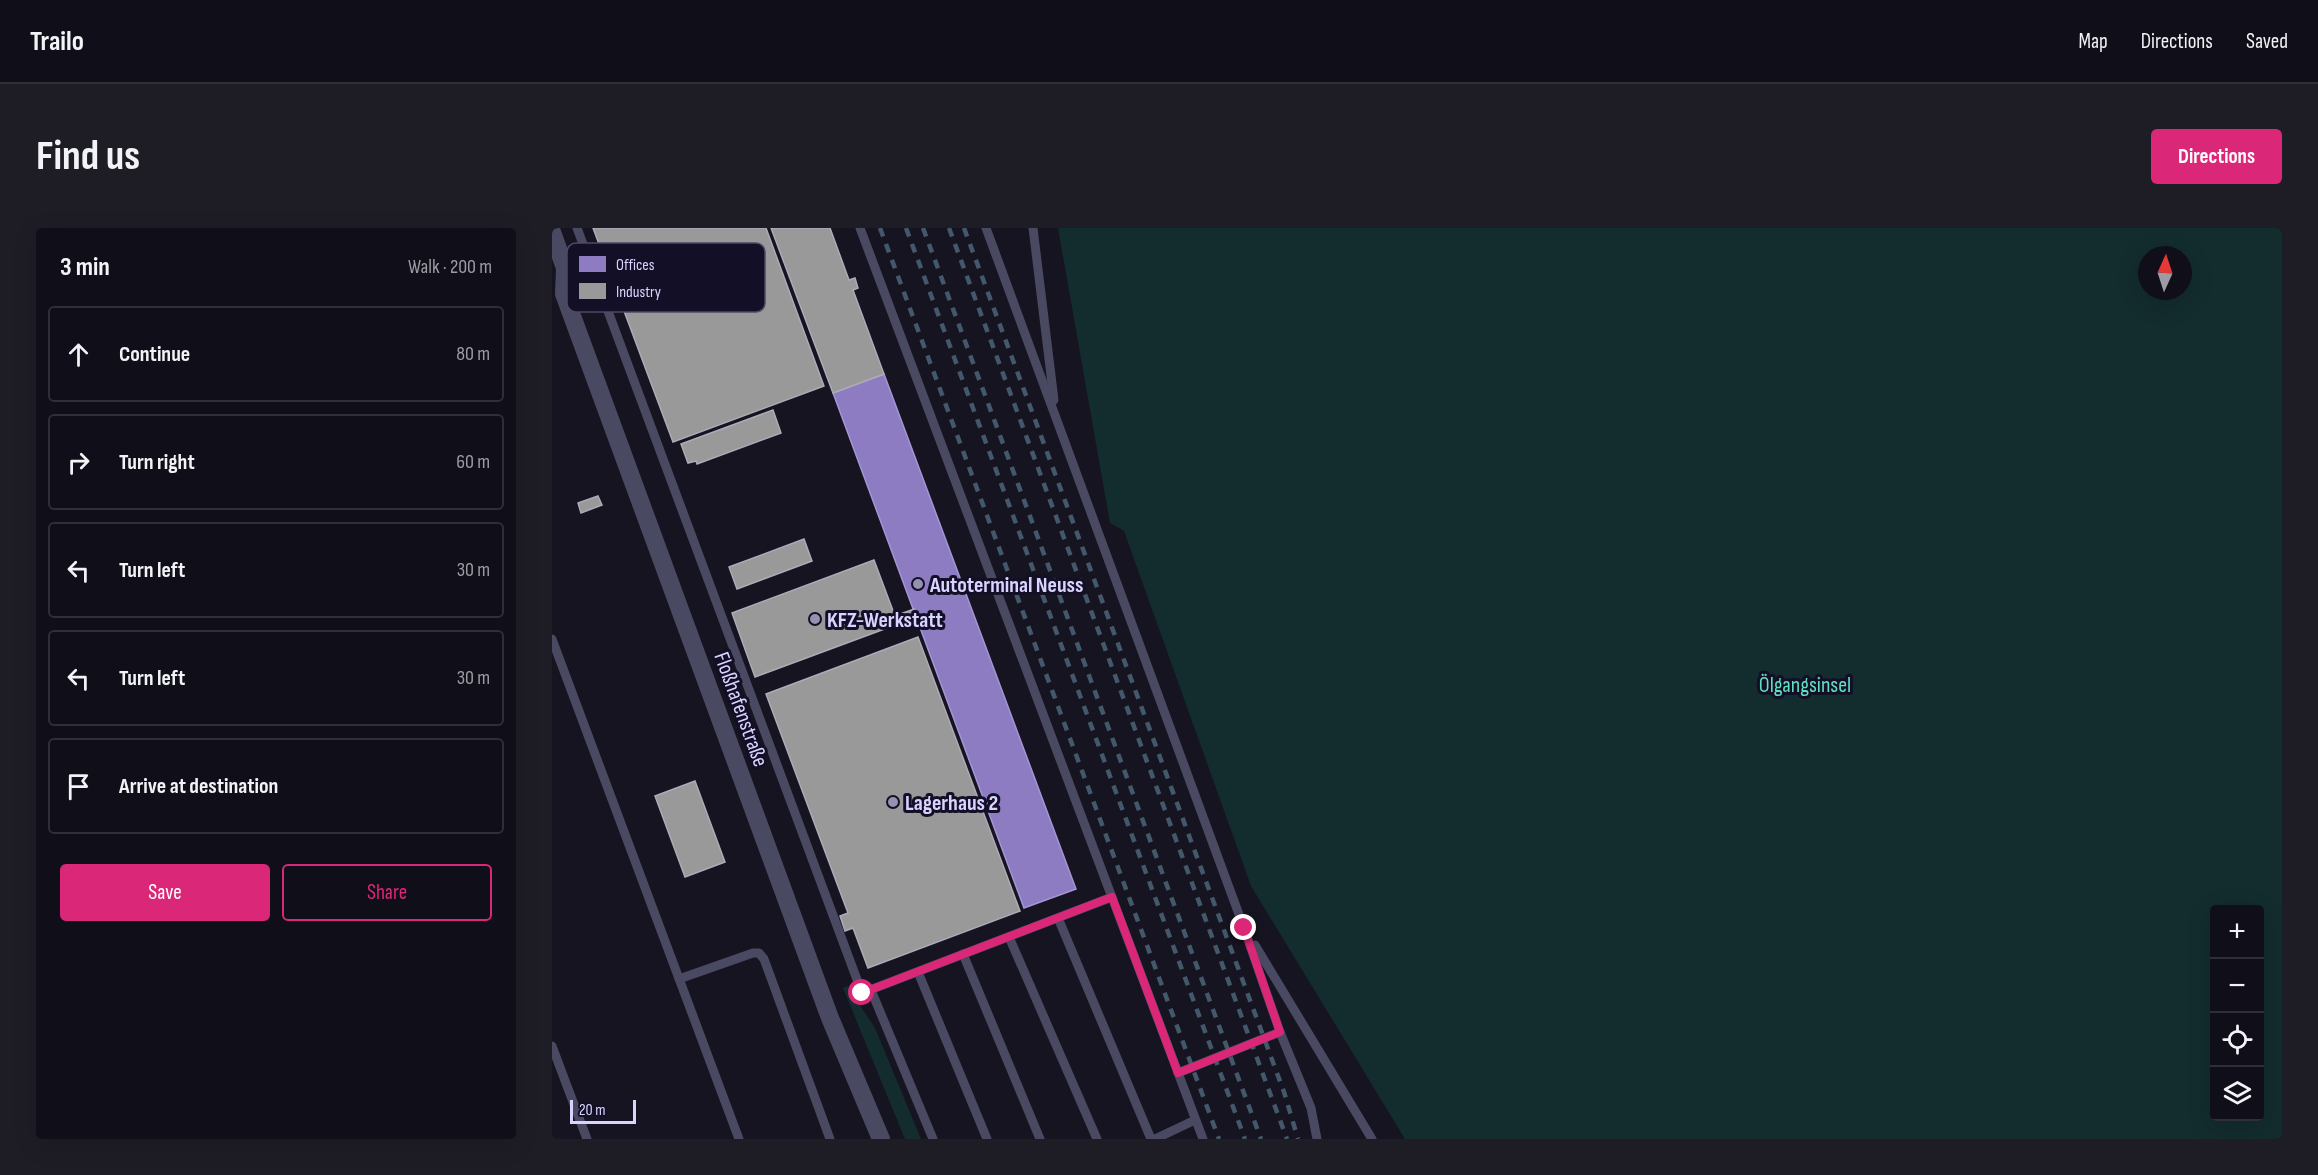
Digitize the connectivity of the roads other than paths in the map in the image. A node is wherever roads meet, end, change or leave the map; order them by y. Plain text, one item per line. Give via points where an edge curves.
1 (577, 228) edge
2 (860, 228) edge
3 (986, 228) edge
4 (1027, 228) edge
5 (1033, 228) edge
6 (552, 232) edge
7 (583, 243) edge
8 (1035, 252) junction
9 (556, 292) edge
10 (608, 312) edge
11 (1056, 417) junction
12 (552, 639) edge
13 (1112, 897) junction
14 (1058, 918) junction
15 (1244, 928) junction
16 (1010, 936) junction
17 (963, 954) junction
18 (918, 972) junction
19 (679, 979) junction
20 (872, 990) junction
21 (1280, 1032) junction
22 (552, 1046) edge
23 (1178, 1073) junction
24 (1196, 1120) junction
25 (1317, 1136) edge
26 (586, 1139) edge
27 (739, 1139) edge
28 (830, 1139) edge
29 (881, 1139) edge
30 (933, 1139) edge
31 (987, 1139) edge
32 (1040, 1139) edge
33 (1096, 1139) edge
34 (1153, 1139) edge
35 (1203, 1139) edge
36 (1372, 1139) edge

1 - 7 lane
2 - 13 lane
3 - 11 lane
4 - 8 lane
5 - 8 lane
6 - 9 street, Floßhafenstraße via 565,268
8 - 11 lane
9 - 29 street, Floßhafenstraße via 830,1018
10 - 20 lane via 862,993
11 - 15 lane
12 - 19 lane
13 - 14 lane
13 - 23 lane
14 - 16 lane
14 - 34 lane
15 - 21 lane
15 - 36 lane
16 - 17 lane
16 - 33 lane
17 - 18 lane
17 - 32 lane
18 - 20 lane
18 - 31 lane
19 - 27 lane
19 - 28 lane via 759,953
20 - 30 lane
21 - 23 lane
21 - 25 lane via 1311,1108
22 - 26 lane
23 - 24 lane
24 - 34 lane
24 - 35 lane

